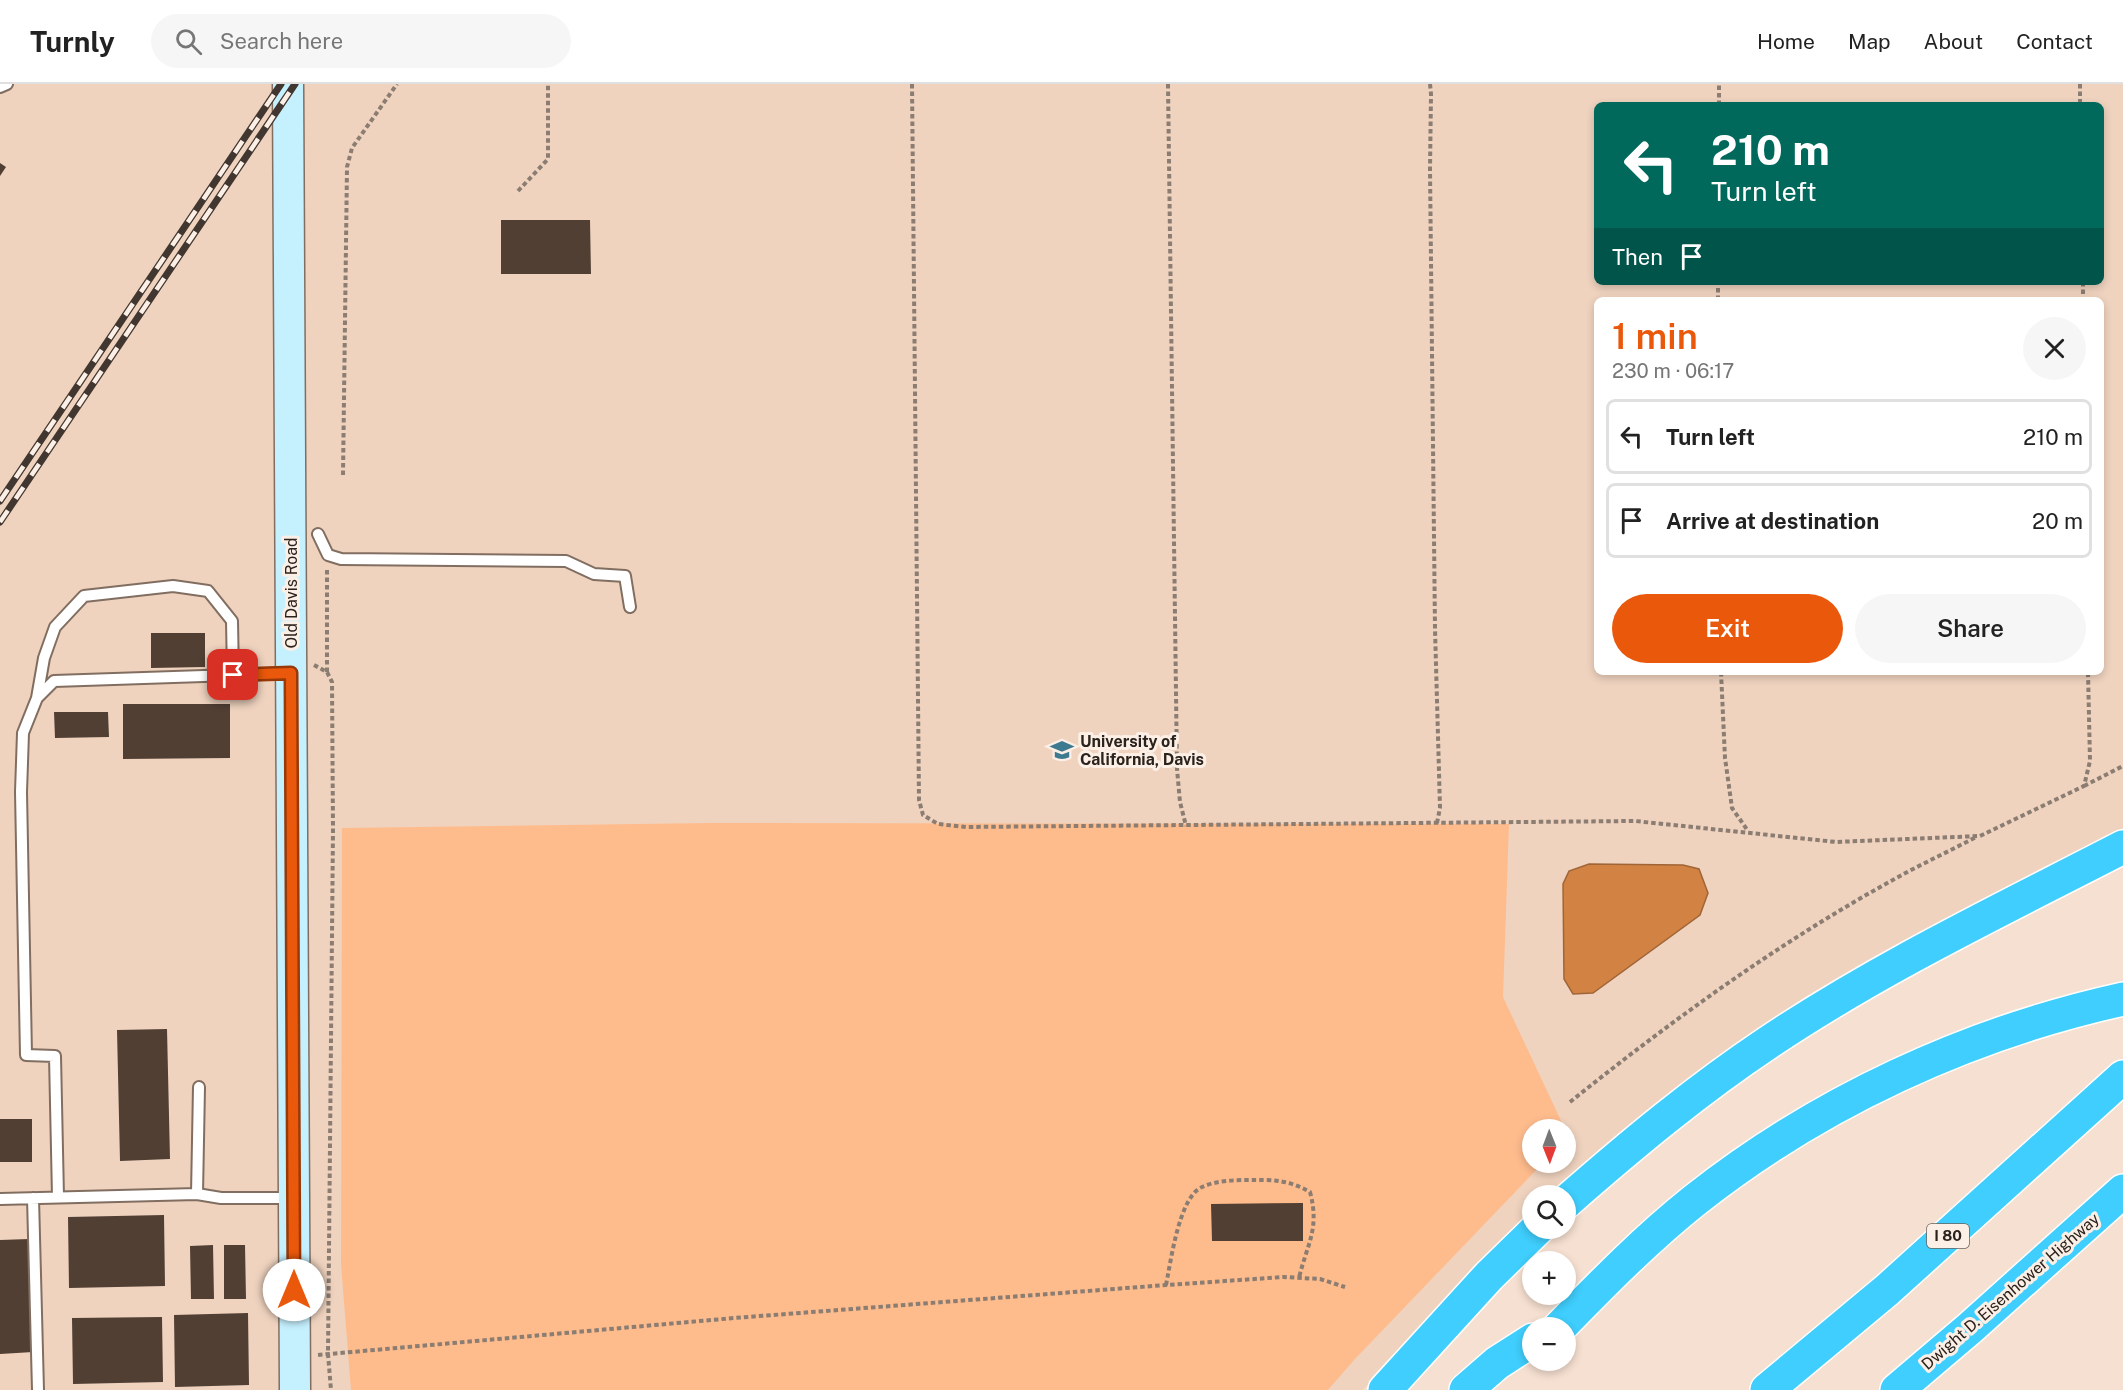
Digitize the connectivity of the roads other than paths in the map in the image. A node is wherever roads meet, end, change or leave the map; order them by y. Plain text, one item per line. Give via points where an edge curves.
1 (7, 84) edge
2 (288, 84) edge
3 (0, 87) edge
4 (318, 534) dead end
5 (630, 607) dead end
6 (291, 668) junction
7 (233, 675) junction
8 (37, 698) junction
9 (2123, 847) edge
10 (2123, 999) edge
11 (2123, 1077) edge
12 (199, 1087) dead end
13 (2123, 1191) edge
14 (1576, 1193) edge
15 (197, 1194) junction
16 (58, 1197) junction
17 (33, 1198) junction
18 (294, 1198) junction
19 (0, 1200) edge
20 (1527, 1239) edge
21 (1568, 1317) edge
22 (1970, 1328) junction
23 (1522, 1347) edge
24 (1522, 1365) edge
25 (38, 1390) edge
26 (295, 1390) edge
27 (1384, 1390) edge
28 (1466, 1390) edge
29 (1497, 1390) edge
30 (1767, 1390) edge
31 (1897, 1390) edge
32 (1923, 1390) edge

1 - 3 lane
2 - 6 street, Old Davis Road
4 - 5 lane via 328,555 342,559 566,561 594,574 626,576
6 - 7 lane
6 - 18 street, Old Davis Road
7 - 8 lane via 54,681
7 - 8 lane via 232,621 208,591 173,586 84,596 55,627 44,658
8 - 16 lane via 23,733 26,1055 55,1056
9 - 14 highway via 1846,993 1705,1088
10 - 21 highway via 1996,1034 1917,1067 1826,1113 1762,1152 1696,1200
11 - 30 highway, I 80 via 1887,1290
12 - 15 lane
13 - 22 highway, Dwight D. Eisenhower Highway
15 - 16 lane
15 - 18 lane via 220,1198
16 - 17 lane
17 - 19 lane
17 - 25 lane
18 - 26 street, Old Davis Road
20 - 27 highway
22 - 31 highway, Dwight D. Eisenhower Highway
22 - 32 highway
23 - 28 highway
24 - 29 highway

